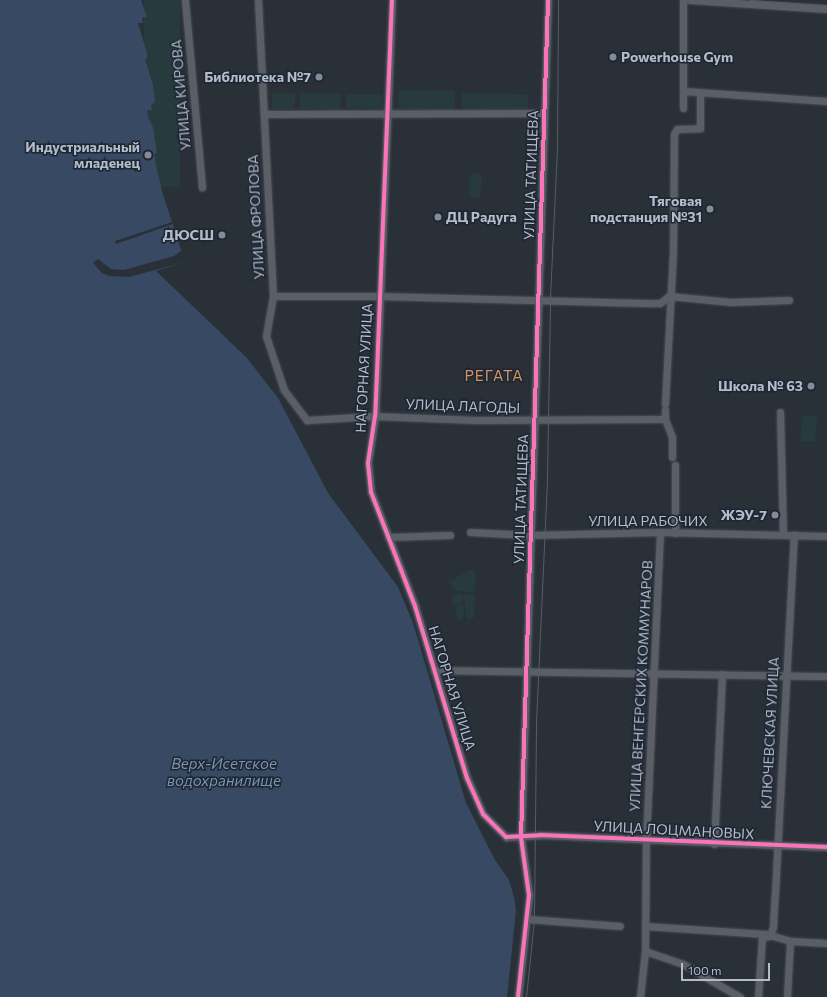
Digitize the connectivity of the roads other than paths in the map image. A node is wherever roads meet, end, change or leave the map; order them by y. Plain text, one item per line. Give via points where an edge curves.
1 (185, 0) edge
2 (258, 0) edge
3 (392, 0) edge
4 (548, 0) edge
5 (683, 0) edge
6 (690, 0) edge
7 (827, 9) edge
8 (684, 91) junction
9 (700, 92) junction
10 (827, 101) edge
11 (683, 108) dead end
12 (387, 113) junction
13 (544, 113) junction
14 (264, 114) junction
15 (202, 187) dead end
16 (273, 296) junction
17 (379, 296) junction
18 (669, 296) junction
19 (789, 300) dead end
20 (538, 301) junction
21 (780, 412) dead end
22 (375, 416) junction
23 (665, 419) junction
24 (308, 420) joint
25 (534, 421) junction
26 (672, 457) dead end
27 (675, 465) dead end
28 (470, 532) dead end
29 (660, 532) junction
30 (675, 533) junction
31 (450, 535) dead end
32 (530, 535) junction
33 (783, 535) junction
34 (794, 535) junction
35 (827, 536) edge
36 (388, 537) junction
37 (434, 670) junction
38 (526, 673) junction
39 (654, 673) junction
40 (722, 674) junction
41 (787, 674) junction
42 (827, 676) edge
43 (521, 837) junction
44 (646, 841) junction
45 (714, 844) junction
46 (778, 845) junction
47 (827, 847) edge
48 (528, 919) junction
49 (620, 926) dead end
50 (645, 926) junction
51 (770, 936) junction
52 (790, 941) junction
53 (827, 943) edge
54 (646, 951) junction
55 (518, 997) edge
56 (640, 997) edge
57 (740, 997) edge
58 (758, 997) edge
59 (787, 997) edge

1 - 15 street, УЛИЦА КИРОВА
2 - 14 street, УЛИЦА ФРОЛОВА
3 - 12 street, НАГОРНАЯ УЛИЦА
4 - 13 street, УЛИЦА ТАТИЩЕВА
5 - 8 street
6 - 7 street
8 - 9 street
8 - 11 street
9 - 10 street
9 - 18 street via 700,128 677,129 674,134 673,250
12 - 13 street
12 - 14 street
12 - 17 street, НАГОРНАЯ УЛИЦА via 382,282
13 - 20 street, УЛИЦА ТАТИЩЕВА
14 - 16 street, УЛИЦА ФРОЛОВА
16 - 17 street
16 - 24 street, УЛИЦА ФРОЛОВА via 266,336 284,390
17 - 20 street
17 - 22 street, НАГОРНАЯ УЛИЦА
18 - 19 street via 734,302
18 - 20 street via 660,303
18 - 23 street
20 - 25 street, УЛИЦА ТАТИЩЕВА
21 - 33 street
22 - 24 street, УЛИЦА ЛАГОДЫ
22 - 25 street, УЛИЦА ЛАГОДЫ
22 - 36 street, НАГОРНАЯ УЛИЦА via 368,463 371,492
23 - 25 street, УЛИЦА ЛАГОДЫ
23 - 26 street via 672,437
25 - 32 street, УЛИЦА ТАТИЩЕВА
27 - 30 street
28 - 32 street, УЛИЦА РАБОЧИХ
29 - 30 street, УЛИЦА РАБОЧИХ
29 - 32 street, УЛИЦА РАБОЧИХ
29 - 39 street, УЛИЦА ВЕНГЕРСКИХ КОММУНАРОВ
30 - 33 street, УЛИЦА РАБОЧИХ
31 - 36 street
32 - 38 street, УЛИЦА ТАТИЩЕВА
33 - 34 street, УЛИЦА РАБОЧИХ
34 - 35 street, УЛИЦА РАБОЧИХ
34 - 41 street, КЛЮЧЕВСКАЯ УЛИЦА
36 - 37 street, НАГОРНАЯ УЛИЦА via 415,606
37 - 38 street
37 - 43 street, НАГОРНАЯ УЛИЦА via 440,680 468,778 483,814 506,837
38 - 39 street
38 - 43 street, УЛИЦА ТАТИЩЕВА
39 - 40 street
39 - 44 street, УЛИЦА ВЕНГЕРСКИХ КОММУНАРОВ
40 - 41 street
40 - 45 street
41 - 42 street
41 - 46 street, КЛЮЧЕВСКАЯ УЛИЦА
43 - 44 street, УЛИЦА ЛОЦМАНОВЫХ via 547,835
43 - 48 street, УЛИЦА ТАТИЩЕВА via 528,887
44 - 45 street, УЛИЦА ЛОЦМАНОВЫХ
44 - 50 street, УЛИЦА ВЕНГЕРСКИХ КОММУНАРОВ
45 - 46 street, УЛИЦА ЛОЦМАНОВЫХ
46 - 47 street, УЛИЦА ЛОЦМАНОВЫХ
46 - 51 street, КЛЮЧЕВСКАЯ УЛИЦА
48 - 49 street
48 - 55 street, УЛИЦА ТАТИЩЕВА
50 - 51 street
50 - 54 street, УЛИЦА ВЕНГЕРСКИХ КОММУНАРОВ
51 - 52 street
51 - 58 street, КЛЮЧЕВСКАЯ УЛИЦА via 762,937
52 - 53 street
52 - 59 street
54 - 56 street
54 - 57 street via 683,964

